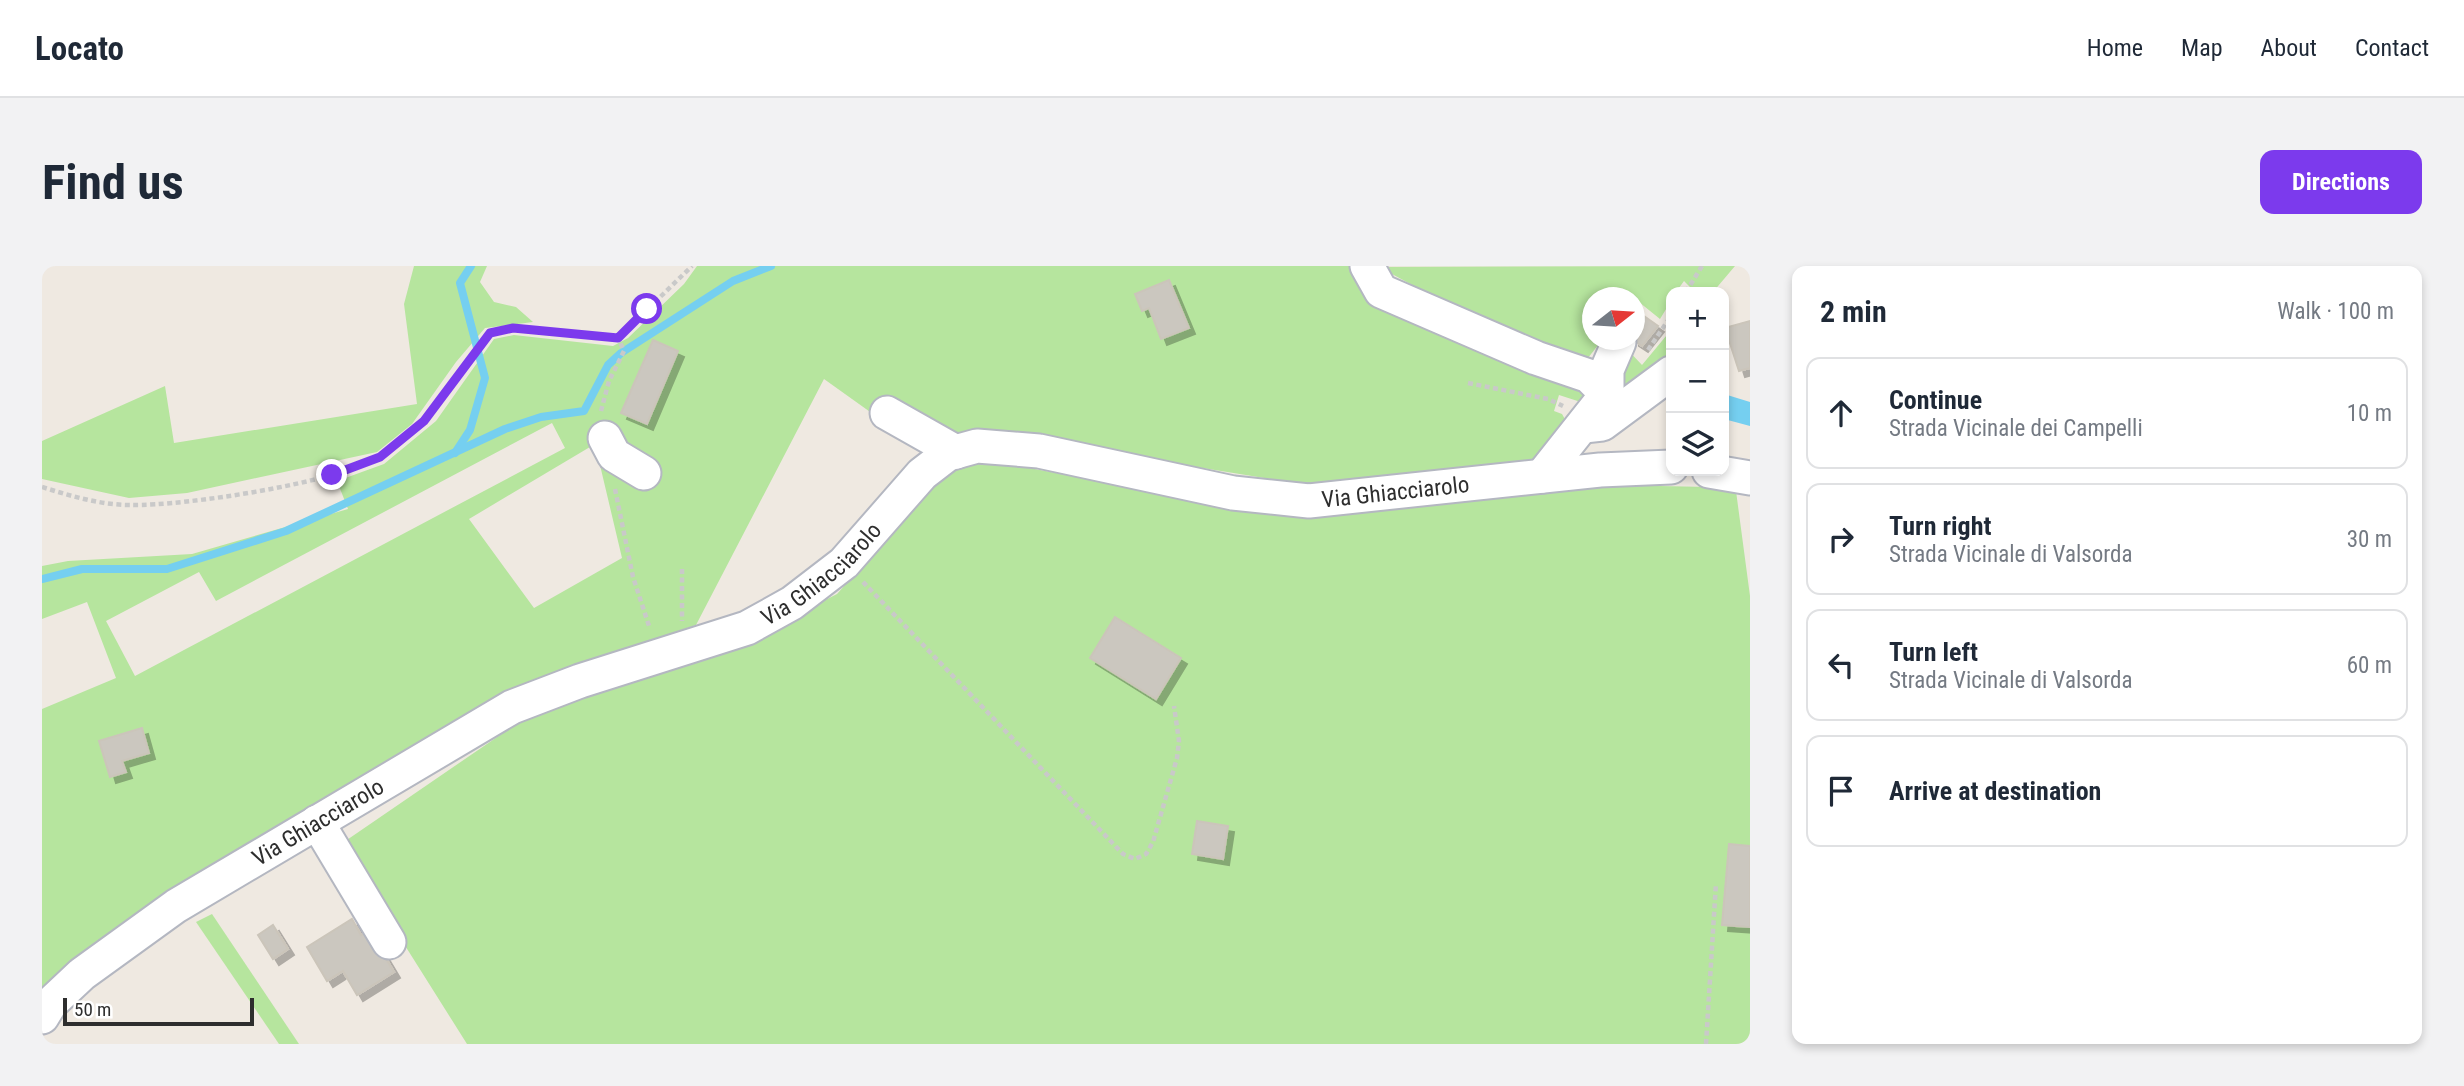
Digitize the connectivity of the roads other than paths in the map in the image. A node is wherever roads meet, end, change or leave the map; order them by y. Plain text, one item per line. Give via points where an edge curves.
1 (1367, 266) edge
2 (1616, 350) edge
3 (1666, 377) edge
4 (1607, 394) junction
5 (887, 412) dead end
6 (1582, 426) junction
7 (605, 438) road end
8 (956, 452) junction
9 (1666, 467) edge
10 (1729, 474) edge
11 (1542, 476) junction
12 (629, 477) road end
13 (1750, 478) edge
14 (317, 822) junction
15 (389, 942) dead end
16 (42, 1017) edge

1 - 4 street via 1381,291 1589,376
2 - 4 street via 1607,370
3 - 6 street via 1602,424
4 - 6 street
5 - 8 street
6 - 11 street
7 - 12 street
8 - 11 street, Via Ghiacciarolo via 977,446 1039,452 1233,493 1308,501
8 - 14 street, Via Ghiacciarolo via 922,474 844,563 792,603 747,628 512,707
9 - 11 street, Via Ghiacciarolo
10 - 13 street
14 - 15 street
14 - 16 street, Via Ghiacciarolo via 176,906 82,974

